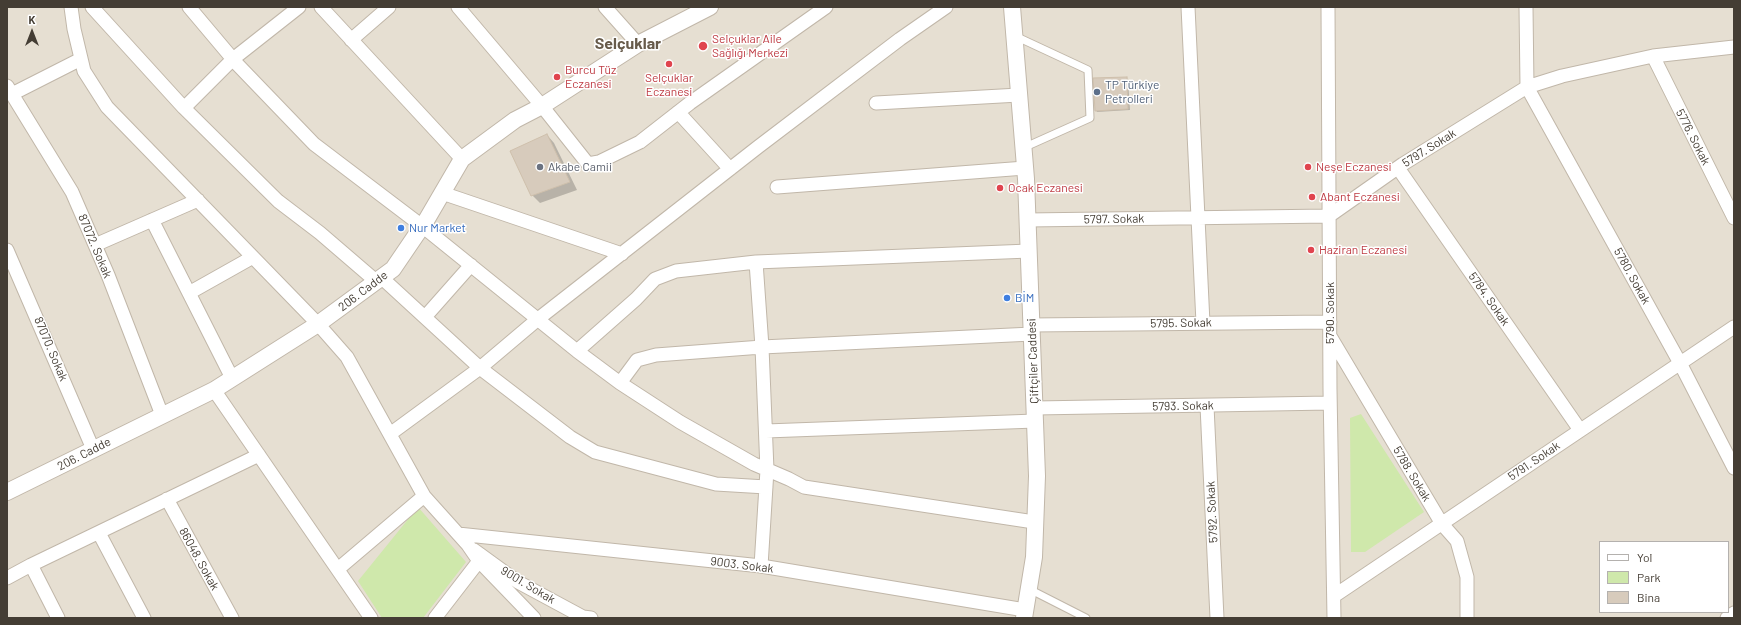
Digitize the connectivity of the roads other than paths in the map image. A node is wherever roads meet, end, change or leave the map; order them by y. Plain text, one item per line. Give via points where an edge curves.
1 (71, 7) edge
2 (92, 7) edge
3 (189, 7) edge
4 (299, 7) edge
5 (321, 7) edge
6 (389, 7) edge
7 (458, 7) edge
8 (605, 7) edge
9 (710, 7) edge
10 (826, 7) edge
11 (946, 7) edge
12 (1012, 7) edge
13 (1188, 7) edge
14 (1328, 7) edge
15 (1526, 7) edge
16 (1014, 36) junction
17 (351, 40) junction
18 (638, 44) junction
19 (1734, 47) edge
20 (1653, 56) junction
21 (81, 59) junction
22 (232, 59) junction
23 (1527, 87) junction
24 (9, 90) edge
25 (1019, 96) junction
26 (876, 103) dead end
27 (542, 106) junction
28 (184, 108) junction
29 (678, 112) junction
30 (1023, 148) junction
31 (462, 159) junction
32 (1025, 168) junction
33 (1398, 168) junction
34 (730, 169) junction
35 (777, 188) dead end
36 (442, 193) junction
37 (198, 200) junction
38 (1329, 216) junction
39 (1198, 218) junction
40 (1734, 218) edge
41 (152, 220) junction
42 (1027, 220) junction
43 (422, 226) junction
44 (95, 244) junction
45 (7, 250) edge
46 (1028, 251) junction
47 (622, 254) junction
48 (253, 257) junction
49 (756, 262) junction
50 (472, 265) junction
51 (379, 280) junction
52 (189, 293) junction
53 (424, 317) junction
54 (538, 319) junction
55 (1330, 322) junction
56 (1203, 323) junction
57 (318, 324) junction
58 (1734, 327) edge
59 (1032, 329) junction
60 (1330, 336) junction
61 (762, 347) junction
62 (577, 351) junction
63 (1680, 363) junction
64 (480, 368) junction
65 (232, 378) junction
66 (620, 383) junction
67 (214, 390) junction
68 (1330, 403) junction
69 (1207, 406) junction
70 (1035, 414) junction
71 (162, 415) junction
72 (1580, 430) junction
73 (766, 431) junction
74 (390, 434) junction
75 (93, 449) junction
76 (259, 455) junction
77 (1734, 468) edge
78 (767, 470) junction
79 (8, 488) edge
80 (766, 488) junction
81 (424, 496) junction
82 (166, 499) junction
83 (1034, 522) junction
84 (1442, 524) junction
85 (99, 532) junction
86 (458, 534) junction
87 (468, 545) junction
88 (479, 561) junction
89 (31, 564) junction
90 (762, 566) junction
91 (338, 569) junction
92 (7, 578) edge
93 (1028, 589) junction
94 (1334, 596) junction
95 (1734, 613) edge
96 (1025, 614) edge
97 (58, 618) edge
98 (144, 618) edge
99 (232, 618) edge
100 (371, 618) edge
101 (435, 618) edge
102 (534, 618) edge
103 (591, 618) edge
104 (1086, 618) edge
105 (1216, 618) edge
106 (1334, 618) edge
107 (1468, 618) edge
108 (1727, 618) edge

1 - 21 street
2 - 28 street
3 - 22 street
4 - 22 street
5 - 17 street
6 - 17 street
7 - 27 street
8 - 18 street
9 - 18 street, 206. Cadde
10 - 29 street
11 - 34 street
12 - 16 street, Çiftçiler Caddesi
13 - 39 street
14 - 38 street, 5790. Sokak
15 - 23 street
16 - 25 street, Çiftçiler Caddesi
16 - 30 lane via 1088,70 1090,118
17 - 31 street
18 - 27 street, 206. Cadde
19 - 20 street, 5797. Sokak
20 - 23 street, 5797. Sokak via 1562,76
20 - 40 street, 5776. Sokak
21 - 24 street
21 - 37 street via 84,71 107,107
22 - 28 street
22 - 43 street via 314,144
23 - 33 street, 5797. Sokak
23 - 63 street, 5780. Sokak
24 - 44 street, 87072. Sokak via 72,192
25 - 26 street
25 - 30 street, Çiftçiler Caddesi
27 - 29 street via 588,164 600,162 640,142
27 - 31 street, 206. Cadde via 515,120
28 - 51 street via 278,201
29 - 34 street
30 - 32 street, Çiftçiler Caddesi
31 - 36 street, 206. Cadde
32 - 35 street
32 - 42 street, Çiftçiler Caddesi
33 - 38 street, 5797. Sokak
33 - 72 street, 5784. Sokak
34 - 47 street
36 - 43 street, 206. Cadde
36 - 47 street
37 - 41 street
37 - 48 street
38 - 39 street, 5797. Sokak
38 - 55 street, 5790. Sokak
39 - 42 street, 5797. Sokak
39 - 56 street
41 - 44 street
41 - 52 street
42 - 46 street, Çiftçiler Caddesi
43 - 50 street
43 - 51 street, 206. Cadde via 393,269
44 - 71 street, 87072. Sokak
45 - 75 street, 87070. Sokak
46 - 49 street
46 - 59 street, Çiftçiler Caddesi
47 - 54 street
48 - 52 street
48 - 57 street
49 - 61 street
49 - 62 street via 676,271 655,279
50 - 53 street
50 - 54 street
51 - 53 street
51 - 57 street, 206. Cadde
52 - 65 street
53 - 64 street
54 - 62 street
54 - 64 street
55 - 56 street, 5795. Sokak
55 - 60 street, 5790. Sokak
56 - 59 street, 5795. Sokak
57 - 65 street, 206. Cadde
57 - 74 street via 347,358
58 - 63 street, 5791. Sokak
59 - 61 street, 5795. Sokak
59 - 70 street, Çiftçiler Caddesi
60 - 68 street, 5790. Sokak
60 - 84 street, 5788. Sokak
61 - 66 street, 5795. Sokak via 656,355 637,360
61 - 73 street
62 - 66 street
63 - 72 street, 5791. Sokak
63 - 77 street, 5780. Sokak
64 - 74 street
64 - 80 street via 570,437 595,452 716,484
65 - 67 street, 206. Cadde
66 - 78 street via 680,422
67 - 71 street, 206. Cadde
67 - 76 street
68 - 69 street, 5793. Sokak
68 - 94 street, 5790. Sokak
69 - 70 street, 5793. Sokak
69 - 105 street, 5792. Sokak
70 - 73 street, 5793. Sokak
70 - 83 street, Çiftçiler Caddesi via 1037,476
71 - 75 street, 206. Cadde
72 - 84 street, 5791. Sokak
73 - 78 street
74 - 81 street
75 - 79 street, 206. Cadde
76 - 82 street
76 - 91 street
78 - 80 street
78 - 83 street via 804,488
80 - 90 street
81 - 86 street
81 - 91 street
82 - 85 street
82 - 99 street, 86048. Sokak
83 - 93 street, Çiftçiler Caddesi via 1034,557
84 - 94 street, 5791. Sokak
84 - 107 street, 5788. Sokak via 1457,541 1467,577
85 - 89 street
85 - 98 street
86 - 87 street
86 - 90 street, 9003. Sokak
87 - 88 street
87 - 103 street, 9001. Sokak via 518,582 583,617
88 - 101 street
88 - 102 street
89 - 92 street
89 - 97 street
90 - 96 street, 9003. Sokak
91 - 100 street
93 - 96 street, Çiftçiler Caddesi
93 - 104 lane
94 - 106 street, 5790. Sokak
95 - 108 street

